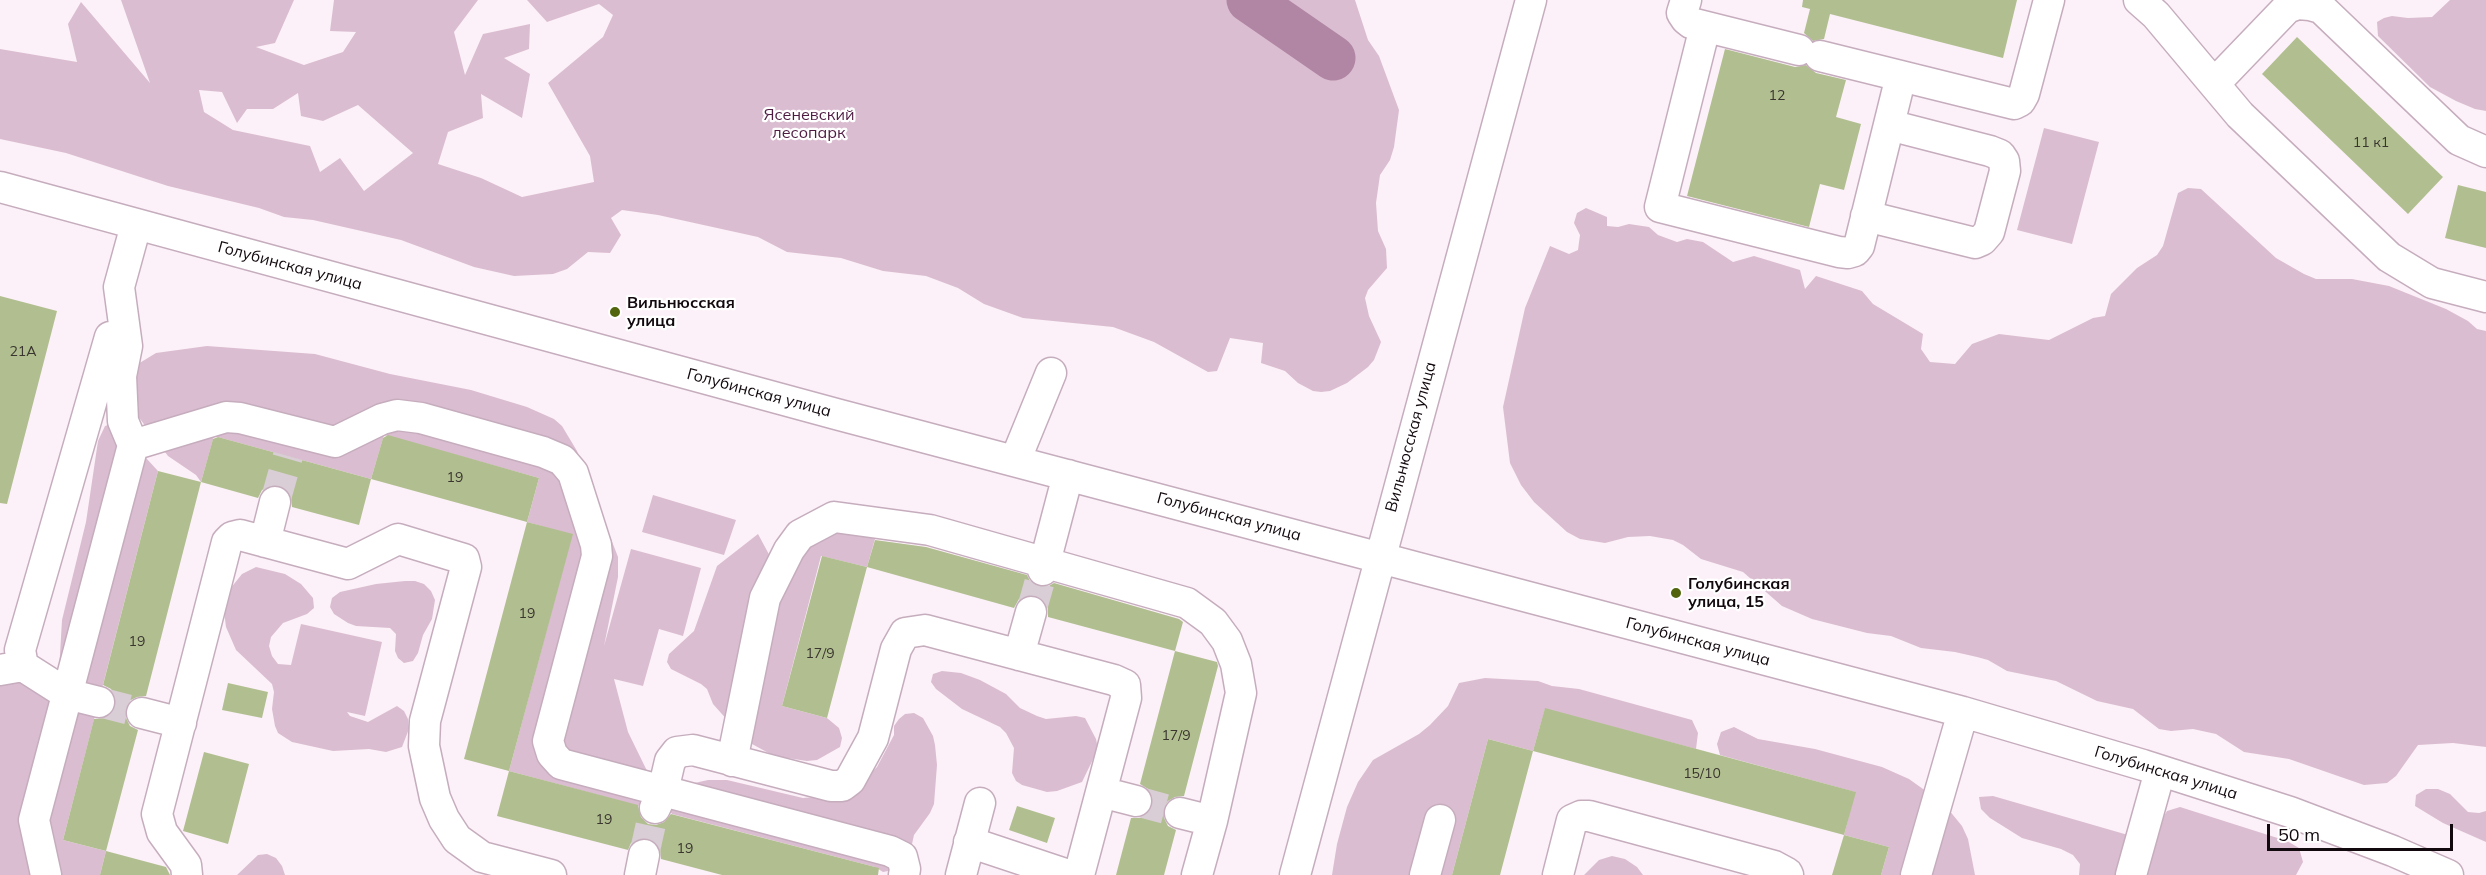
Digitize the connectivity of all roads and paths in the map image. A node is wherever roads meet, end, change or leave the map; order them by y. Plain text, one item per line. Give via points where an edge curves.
1 (1531, 0) edge
2 (1686, 0) edge
3 (2049, 0) edge
4 (2139, 0) edge
5 (1705, 27) junction
6 (1901, 76) junction
7 (2215, 84) junction
8 (1889, 125) junction
9 (2486, 152) edge
10 (0, 187) edge
11 (1866, 216) junction
12 (136, 225) junction
13 (119, 287) junction
14 (2486, 297) edge
15 (1051, 374) dead end
16 (133, 445) junction
17 (1015, 461) junction
18 (1068, 475) junction
19 (275, 502) tunnel mouth
20 (265, 542) junction
21 (1379, 558) junction
22 (1044, 566) junction
23 (1031, 612) tunnel mouth
24 (1019, 655) junction
25 (11, 668) edge
26 (67, 694) junction
27 (99, 702) tunnel mouth
28 (1963, 712) junction
29 (142, 713) tunnel mouth
30 (181, 723) junction
31 (732, 761) junction
32 (2160, 771) junction
33 (1101, 792) junction
34 (659, 800) junction
35 (1136, 801) tunnel mouth
36 (980, 803) dead end
37 (1180, 813) tunnel mouth
38 (1440, 820) dead end
39 (1212, 821) junction
40 (969, 842) junction
41 (46, 875) edge
42 (187, 875) edge
43 (551, 875) edge
44 (904, 875) edge
45 (961, 875) edge
46 (1068, 875) edge
47 (1079, 875) edge
48 (1197, 875) edge
49 (1295, 875) edge
50 (1425, 875) edge
51 (1558, 875) edge
52 (1788, 875) edge
53 (1916, 875) edge
54 (2131, 875) edge
55 (2448, 875) edge

1 - 21 street, Вильнюсская улица
2 - 5 street via 1682,13 1686,20
3 - 6 street via 2020,101 2005,103
4 - 7 street
5 - 6 street
5 - 11 street via 1660,207 1848,253 1859,246
6 - 8 street
7 - 9 street via 2287,8 2310,5 2321,8 2459,140
7 - 14 street via 2240,115 2389,257 2432,283
8 - 11 street
8 - 11 street via 1990,150 2000,155 2005,171 1989,232 1974,243
10 - 12 street, Голубинская улица
12 - 13 street
12 - 17 street, Голубинская улица
13 - 16 street via 127,346 121,376 123,421
13 - 25 street via 109,346 20,650
15 - 17 street
16 - 26 street
16 - 34 street via 226,417 240,418 291,444 335,442 397,415 562,460 573,473 597,556 548,741 561,764
17 - 18 street, Голубинская улица
18 - 21 street, Голубинская улица
18 - 22 street
19 - 20 street
20 - 30 street via 240,535 227,542
20 - 43 street via 348,564 398,539 464,559 466,567 425,721 424,746 435,798 457,839 482,857
21 - 28 street, Голубинская улица
21 - 49 street, Вильнюсская улица
22 - 31 street via 930,530 834,517 800,535 765,598
22 - 39 street via 1187,603 1214,622 1227,641 1241,693
23 - 24 street
24 - 31 street via 925,630 905,633 896,649 873,738 850,780 842,786
24 - 33 street via 1125,685 1126,698
25 - 26 street
26 - 27 street
26 - 41 street via 34,820
28 - 32 street, Голубинская улица
28 - 53 street
29 - 30 street
30 - 42 street via 157,814 162,832 186,866
31 - 34 street via 693,750 677,752 670,761
32 - 54 street
32 - 55 street, Голубинская улица via 2290,812
33 - 35 street
33 - 47 street
34 - 44 street via 890,851 902,857
36 - 40 street
37 - 39 street
38 - 50 street
39 - 48 street
40 - 45 street
40 - 46 street
51 - 52 street via 1572,820 1589,816 1774,866

